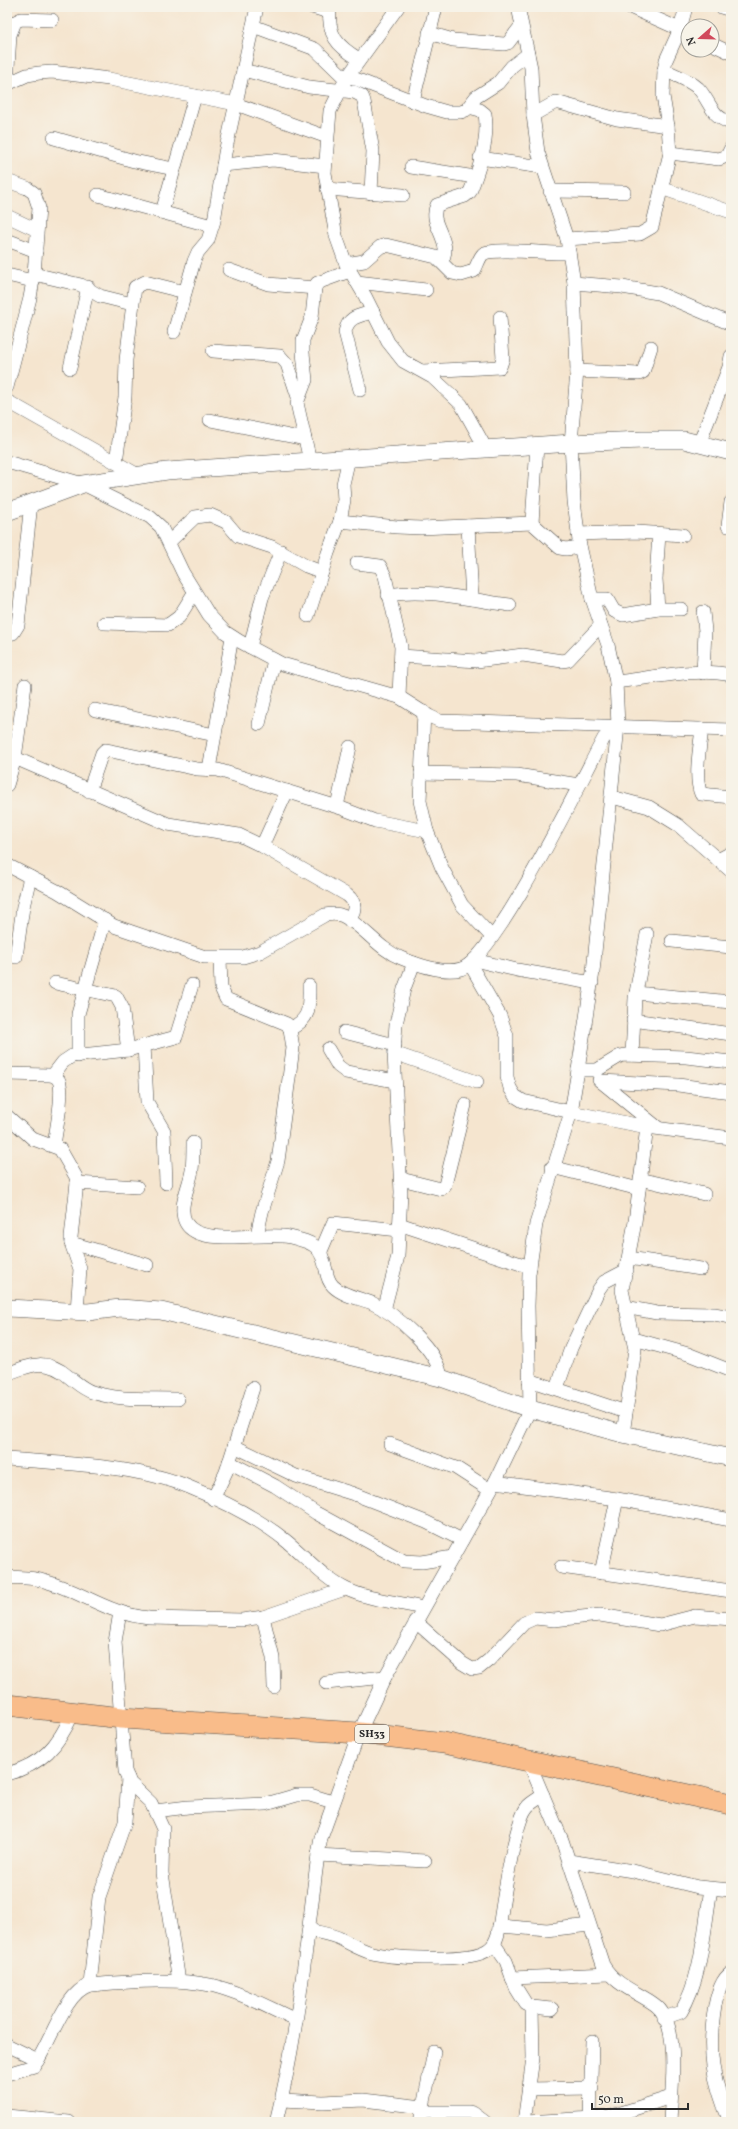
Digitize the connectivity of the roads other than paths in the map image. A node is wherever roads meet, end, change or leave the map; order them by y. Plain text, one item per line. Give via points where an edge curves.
1 (257, 7) edge
2 (312, 7) edge
3 (398, 7) edge
4 (436, 7) edge
5 (518, 7) edge
6 (630, 7) edge
7 (686, 7) edge
8 (721, 7) edge
9 (329, 10) edge
10 (731, 10) edge
11 (22, 13) edge
12 (685, 18) edge
13 (52, 20) dead end
14 (253, 26) junction
15 (521, 26) junction
16 (680, 29) edge
17 (429, 33) junction
18 (680, 37) edge
19 (720, 48) edge
20 (731, 53) edge
21 (528, 54) junction
22 (359, 59) junction
23 (243, 70) junction
24 (664, 70) junction
25 (344, 81) junction
26 (7, 84) edge
27 (195, 96) junction
28 (413, 101) junction
29 (236, 104) junction
30 (469, 107) junction
31 (533, 115) junction
32 (731, 123) edge
33 (668, 126) junction
34 (327, 137) junction
35 (54, 138) dead end
36 (731, 148) edge
37 (670, 152) junction
38 (480, 158) junction
39 (223, 165) junction
40 (325, 166) junction
41 (412, 167) dead end
42 (542, 167) junction
43 (174, 170) junction
44 (475, 177) junction
45 (7, 181) edge
46 (661, 188) junction
47 (327, 189) junction
48 (550, 191) junction
49 (624, 192) dead end
50 (371, 193) junction
51 (98, 195) dead end
52 (402, 196) dead end
53 (162, 212) junction
54 (731, 212) edge
55 (7, 216) edge
56 (212, 226) junction
57 (37, 230) junction
58 (567, 239) junction
59 (7, 240) edge
60 (36, 251) junction
61 (569, 253) junction
62 (442, 262) junction
63 (229, 270) dead end
64 (351, 272) junction
65 (7, 274) edge
66 (33, 277) junction
67 (574, 283) junction
68 (88, 287) junction
69 (315, 288) junction
70 (426, 290) dead end
71 (185, 292) junction
72 (132, 304) junction
73 (373, 312) junction
74 (500, 317) dead end
75 (731, 324) edge
76 (174, 332) dead end
77 (651, 347) dead end
78 (213, 351) dead end
79 (731, 356) edge
80 (70, 368) dead end
81 (422, 371) junction
82 (577, 372) junction
83 (7, 387) edge
84 (360, 390) dead end
85 (298, 397) junction
86 (7, 401) edge
87 (210, 420) dead end
88 (305, 439) junction
89 (570, 443) junction
90 (699, 444) junction
91 (537, 445) junction
92 (486, 449) junction
93 (731, 452) edge
94 (349, 458) junction
95 (310, 461) junction
96 (7, 462) edge
97 (116, 462) junction
98 (138, 475) junction
99 (83, 484) junction
100 (731, 502) edge
101 (31, 503) junction
102 (7, 512) edge
103 (340, 521) junction
104 (532, 523) junction
105 (468, 526) junction
106 (728, 526) dead end
107 (578, 534) junction
108 (660, 534) junction
109 (683, 535) dead end
110 (169, 542) junction
111 (580, 547) junction
112 (281, 551) junction
113 (357, 563) dead end
114 (322, 572) junction
115 (194, 593) junction
116 (388, 594) junction
117 (472, 599) junction
118 (592, 599) junction
119 (510, 605) dead end
120 (658, 609) junction
121 (682, 609) dead end
122 (703, 612) dead end
123 (308, 616) dead end
124 (104, 623) dead end
125 (601, 625) junction
126 (7, 634) edge
127 (232, 637) junction
128 (250, 647) junction
129 (402, 656) junction
130 (274, 660) junction
131 (703, 673) junction
132 (731, 675) edge
133 (616, 682) junction
134 (25, 685) dead end
135 (400, 697) junction
136 (95, 710) dead end
137 (424, 712) junction
138 (259, 724) dead end
139 (618, 726) junction
140 (702, 729) junction
141 (730, 730) edge
142 (215, 735) junction
143 (350, 747) dead end
144 (12, 761) edge
145 (209, 769) junction
146 (421, 773) junction
147 (7, 785) edge
148 (579, 785) junction
149 (89, 790) junction
150 (287, 791) junction
151 (612, 797) junction
152 (731, 797) edge
153 (337, 806) junction
154 (427, 831) junction
155 (262, 846) junction
156 (731, 853) edge
157 (718, 860) junction
158 (7, 864) edge
159 (731, 871) edge
160 (30, 877) junction
161 (105, 920) junction
162 (350, 921) junction
163 (647, 934) dead end
164 (492, 937) junction
165 (672, 941) dead end
166 (731, 947) edge
167 (16, 957) dead end
168 (220, 958) junction
169 (472, 962) junction
170 (414, 963) junction
171 (592, 983) junction
172 (55, 984) dead end
173 (192, 985) dead end
174 (309, 986) dead end
175 (84, 989) junction
176 (636, 993) junction
177 (731, 1002) edge
178 (633, 1020) junction
179 (290, 1029) junction
180 (344, 1032) dead end
181 (731, 1034) edge
182 (144, 1045) junction
183 (328, 1049) dead end
184 (394, 1049) junction
185 (128, 1050) junction
186 (632, 1055) junction
187 (78, 1056) junction
188 (731, 1062) edge
189 (582, 1071) junction
190 (7, 1074) edge
191 (53, 1075) junction
192 (601, 1081) junction
193 (395, 1082) junction
194 (477, 1082) dead end
195 (731, 1092) edge
196 (465, 1104) dead end
197 (571, 1112) junction
198 (7, 1116) edge
199 (653, 1127) junction
200 (731, 1138) edge
201 (194, 1143) dead end
202 (54, 1146) junction
203 (552, 1167) junction
204 (401, 1179) junction
205 (77, 1183) junction
206 (166, 1183) dead end
207 (640, 1184) junction
208 (137, 1187) dead end
209 (704, 1194) dead end
210 (399, 1227) junction
211 (257, 1235) junction
212 (71, 1243) junction
213 (321, 1251) junction
214 (628, 1264) junction
215 (147, 1265) dead end
216 (530, 1266) junction
217 (701, 1269) dead end
218 (625, 1307) junction
219 (7, 1308) edge
220 (384, 1310) junction
221 (77, 1312) junction
222 (731, 1317) edge
223 (634, 1339) junction
224 (731, 1371) edge
225 (7, 1374) edge
226 (441, 1378) junction
227 (529, 1380) junction
228 (252, 1388) dead end
229 (557, 1388) junction
230 (178, 1399) dead end
231 (530, 1409) junction
232 (626, 1412) junction
233 (623, 1434) junction
234 (390, 1444) dead end
235 (234, 1446) junction
236 (731, 1458) edge
237 (7, 1459) edge
238 (229, 1462) junction
239 (493, 1486) junction
240 (213, 1499) junction
241 (617, 1499) junction
242 (731, 1520) edge
243 (462, 1540) junction
244 (452, 1557) junction
245 (561, 1567) dead end
246 (601, 1573) junction
247 (7, 1578) edge
248 (345, 1589) junction
249 (731, 1591) edge
250 (422, 1608) junction
251 (120, 1612) junction
252 (263, 1617) junction
253 (731, 1619) edge
254 (415, 1621) junction
255 (385, 1677) junction
256 (326, 1683) dead end
257 (274, 1687) dead end
258 (7, 1705) edge
259 (73, 1713) junction
260 (122, 1718) junction
261 (359, 1732) junction
262 (528, 1760) junction
263 (7, 1774) edge
264 (128, 1777) junction
265 (543, 1796) junction
266 (333, 1802) junction
267 (731, 1804) edge
268 (155, 1811) junction
269 (318, 1855) junction
270 (425, 1861) dead end
271 (568, 1861) junction
272 (711, 1889) junction
273 (731, 1890) edge
274 (589, 1925) junction
275 (499, 1926) junction
276 (309, 1930) junction
277 (494, 1944) junction
278 (731, 1973) edge
279 (609, 1974) junction
280 (512, 1978) junction
281 (179, 1981) junction
282 (90, 1985) junction
283 (532, 2007) junction
284 (552, 2009) dead end
285 (664, 2018) junction
286 (296, 2020) junction
287 (592, 2041) dead end
288 (7, 2045) edge
289 (434, 2052) dead end
290 (38, 2060) junction
291 (7, 2074) edge
292 (592, 2088) junction
293 (528, 2089) junction
294 (671, 2097) junction
295 (282, 2100) junction
296 (422, 2114) edge
297 (10, 2118) edge
298 (590, 2119) junction
299 (609, 2119) edge
300 (69, 2122) edge
301 (276, 2122) edge
302 (484, 2122) edge
303 (526, 2122) edge
304 (670, 2122) edge
305 (730, 2122) edge

1 - 14 street
2 - 9 street
3 - 22 street
4 - 17 street
5 - 15 street
6 - 16 street
7 - 12 street
8 - 10 street
9 - 22 street via 330,29 337,43
11 - 13 street
11 - 26 street via 12,28 8,48
14 - 23 street
14 - 25 street via 315,49
15 - 17 street via 512,39 504,44 452,40
15 - 21 street
17 - 28 street
18 - 24 street via 666,60
19 - 20 street
21 - 30 street via 512,66 498,83 473,100
21 - 31 street
22 - 25 street
23 - 25 street via 309,87
23 - 29 street
24 - 32 street via 694,84 704,95 716,116
24 - 33 street via 663,96
25 - 28 street
25 - 34 street via 330,111
25 - 50 street via 364,101 373,151
26 - 27 street via 27,75 52,72 109,79
27 - 29 street
27 - 43 street
28 - 30 street via 448,112 461,112
29 - 34 street
29 - 39 street
30 - 38 street via 485,114
31 - 33 street via 556,102 617,120
31 - 42 street
33 - 37 street
34 - 40 street
35 - 43 street
36 - 37 street via 727,156 718,160
37 - 46 street
38 - 42 street
38 - 44 street
39 - 40 street via 273,160
39 - 56 street
40 - 47 street
41 - 44 street
42 - 48 street
43 - 53 street
44 - 62 street via 470,192 437,205 434,210 446,251
45 - 57 street via 34,193 39,208
46 - 54 street
46 - 58 street via 655,220 647,232
47 - 50 street
47 - 64 street via 336,236
48 - 49 street
48 - 58 street
50 - 52 street
51 - 53 street
53 - 56 street
55 - 57 street
56 - 71 street via 208,240 196,256
57 - 60 street
58 - 61 street
59 - 60 street
60 - 66 street
61 - 62 street via 488,252 480,258 474,271 461,275 452,273
61 - 67 street
62 - 64 street via 430,255 386,245 380,247
63 - 69 street via 268,284
64 - 69 street via 323,280 317,283
64 - 70 street
64 - 73 street
65 - 66 street
66 - 68 street
66 - 83 street
67 - 75 street via 658,293
67 - 82 street
68 - 72 street via 100,296
68 - 80 street
69 - 85 street via 312,317 304,340 306,380
71 - 72 street via 145,282 135,287
71 - 76 street
72 - 97 street via 125,397
73 - 81 street via 397,354 409,366
73 - 84 street via 353,318 346,325 345,332
74 - 81 street via 503,358 500,367
77 - 82 street via 646,368 639,374
78 - 85 street via 284,358
79 - 90 street
81 - 92 street via 461,404
82 - 89 street
85 - 88 street via 297,409
86 - 97 street
87 - 88 street
88 - 95 street
89 - 90 street via 684,440
89 - 91 street
89 - 107 street
90 - 93 street
91 - 92 street
91 - 104 street
92 - 94 street
94 - 95 street
94 - 103 street via 343,484 344,500
95 - 98 street
96 - 99 street
97 - 98 street
98 - 99 street
99 - 101 street
99 - 110 street via 150,518 160,527
100 - 106 street
101 - 102 street
101 - 126 street via 18,625 13,633
103 - 105 street via 397,527
103 - 114 street
104 - 105 street
104 - 111 street via 560,548
105 - 117 street
107 - 108 street
107 - 111 street
108 - 109 street
108 - 120 street via 656,579
110 - 112 street via 195,517 210,515 226,522 238,536
110 - 115 street
111 - 118 street
112 - 114 street
112 - 128 street via 262,598
113 - 116 street via 380,566 385,576
114 - 123 street
115 - 124 street via 178,617 168,625
115 - 127 street via 209,615
116 - 117 street via 421,592
116 - 129 street
117 - 119 street
118 - 120 street via 606,599 614,611 623,615
118 - 125 street
120 - 121 street
122 - 131 street
125 - 129 street via 568,660 562,661 523,655 477,661
125 - 133 street
127 - 128 street
127 - 142 street
128 - 130 street
129 - 135 street
130 - 135 street
130 - 138 street
131 - 132 street
131 - 133 street
133 - 139 street
134 - 144 street
135 - 137 street
136 - 142 street
137 - 139 street via 440,721
137 - 146 street
139 - 140 street
139 - 148 street via 604,738
139 - 151 street
140 - 141 street
140 - 152 street via 699,790 705,795
142 - 145 street
143 - 153 street
144 - 147 street
144 - 149 street
145 - 149 street via 197,769 105,750 98,761
145 - 150 street via 238,775
146 - 148 street via 517,775
146 - 154 street via 420,802
148 - 164 street via 508,914
149 - 155 street via 168,824 232,833
150 - 153 street
150 - 155 street
151 - 157 street via 649,807 678,825
151 - 171 street
153 - 154 street via 375,821
154 - 164 street via 442,868 462,905
155 - 162 street via 353,900 355,905
156 - 157 street
157 - 159 street
158 - 160 street
160 - 161 street
160 - 167 street
161 - 168 street via 114,926 205,957
161 - 175 street
162 - 168 street via 342,915 325,915 260,952 243,957
162 - 170 street via 373,941 399,958
163 - 176 street
164 - 169 street
165 - 166 street
168 - 179 street via 221,988 226,999 287,1024
169 - 170 street via 460,969 446,970
169 - 171 street
169 - 197 street via 500,1016 507,1036 507,1077 515,1096
170 - 184 street via 400,1004
171 - 189 street
172 - 175 street
173 - 182 street via 176,1037
174 - 179 street via 308,1014 301,1023
175 - 185 street via 111,994 119,1000 125,1020
175 - 187 street via 78,1014
176 - 177 street
176 - 178 street
178 - 181 street
178 - 186 street
179 - 211 street via 293,1048 278,1161
180 - 184 street
182 - 185 street
182 - 206 street via 147,1102 164,1130
183 - 193 street via 338,1066 346,1072
184 - 193 street
184 - 194 street
185 - 187 street
186 - 188 street
186 - 189 street via 620,1056 603,1068
187 - 191 street via 67,1059
189 - 192 street
189 - 197 street
190 - 191 street
191 - 202 street via 60,1084
192 - 195 street via 678,1084
192 - 199 street
193 - 204 street
196 - 204 street via 444,1186 441,1189
197 - 199 street
197 - 203 street
198 - 202 street via 34,1139
199 - 200 street
199 - 207 street
201 - 211 street via 192,1171 183,1207 186,1223 194,1231 211,1237
202 - 205 street via 66,1157
203 - 207 street
203 - 216 street via 536,1224
204 - 210 street
205 - 208 street
205 - 212 street
207 - 209 street
207 - 214 street
210 - 213 street via 333,1223
210 - 216 street
210 - 220 street via 398,1256
211 - 213 street via 289,1237 312,1243
212 - 215 street
212 - 221 street via 80,1269
213 - 220 street via 326,1275 334,1287
214 - 217 street
214 - 218 street via 622,1290
214 - 229 street via 604,1282 599,1289 571,1348
216 - 227 street
218 - 222 street via 657,1313 714,1314
218 - 223 street
219 - 221 street
220 - 226 street via 413,1333 432,1354 438,1364
221 - 226 street via 120,1308 161,1311
223 - 224 street via 688,1354
223 - 232 street via 635,1354
225 - 230 street via 46,1364 57,1368 81,1387 92,1392 127,1398
226 - 231 street
227 - 229 street
227 - 231 street
228 - 235 street
229 - 232 street
231 - 233 street
231 - 239 street
232 - 233 street
233 - 236 street
234 - 239 street via 456,1468
235 - 238 street
235 - 243 street via 296,1476 354,1494 426,1522
237 - 240 street via 131,1472 189,1487
238 - 240 street
238 - 244 street via 404,1561 422,1562
239 - 241 street
239 - 243 street
240 - 248 street via 284,1539
241 - 242 street
241 - 246 street
243 - 244 street
244 - 250 street
245 - 246 street
246 - 249 street
247 - 251 street via 43,1580
248 - 250 street
248 - 252 street
250 - 254 street
251 - 252 street via 150,1618 242,1620
251 - 260 street via 115,1642
252 - 257 street via 273,1658
253 - 254 street via 695,1616 660,1625 600,1615 554,1620 535,1618 524,1623 489,1660 479,1668 472,1669
254 - 255 street
255 - 256 street
255 - 261 street
258 - 259 main road, SH33
259 - 260 main road, SH33
259 - 263 street via 63,1735 43,1758
260 - 261 main road, SH33
260 - 264 street via 123,1757
261 - 262 main road, SH33 via 444,1743
261 - 266 street
262 - 265 street
262 - 267 main road, SH33
264 - 268 street via 130,1783 151,1803
264 - 282 street via 125,1822 99,1897
265 - 271 street
265 - 275 street via 528,1806 521,1820
266 - 268 street via 304,1795 282,1798 266,1804
266 - 269 street
268 - 281 street via 163,1830 162,1873
269 - 270 street
269 - 276 street
271 - 272 street via 633,1871
271 - 274 street
272 - 273 street
272 - 285 street via 695,1978 681,2012
274 - 275 street via 547,1930
274 - 279 street via 603,1965
275 - 277 street
276 - 277 street via 336,1937 370,1952 400,1957 458,1957 481,1953
276 - 286 street
277 - 280 street via 506,1961
278 - 305 street via 723,1979 718,1994 712,2037 713,2065
279 - 280 street
279 - 285 street via 619,1984 655,2004
280 - 283 street via 526,2004
281 - 282 street
281 - 286 street via 219,1987
282 - 290 street via 83,1987 70,2002
283 - 284 street
283 - 293 street via 533,2058
285 - 294 street via 671,2032
286 - 295 street
287 - 292 street
288 - 290 street
289 - 296 street
290 - 291 street via 34,2066
292 - 293 street
292 - 298 street
293 - 303 street
294 - 299 street
294 - 304 street
295 - 296 street via 363,2100
295 - 301 street
296 - 302 street via 469,2112
297 - 300 street
298 - 299 street
298 - 303 street

